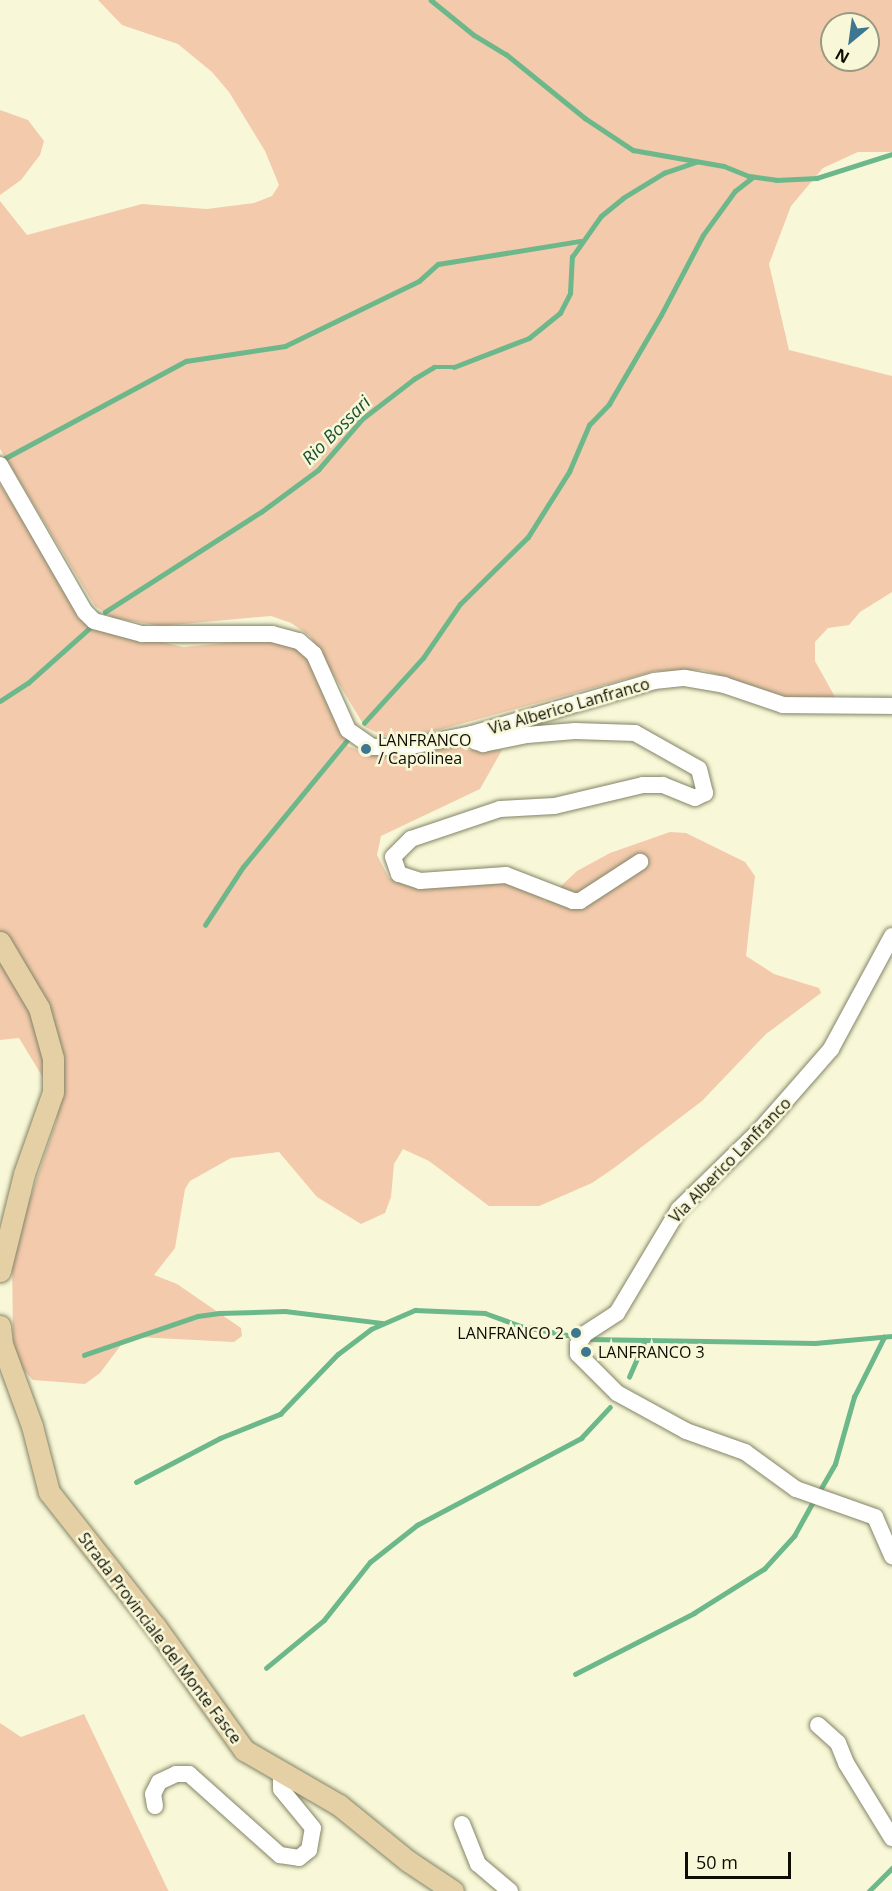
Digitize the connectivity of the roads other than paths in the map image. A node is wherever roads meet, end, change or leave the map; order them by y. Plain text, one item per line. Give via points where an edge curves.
1 (0, 465) edge
2 (892, 706) edge
3 (472, 734) junction
4 (640, 862) dead end
5 (892, 936) edge
6 (0, 942) edge
7 (0, 1271) edge
8 (0, 1326) edge
9 (892, 1556) edge
10 (818, 1725) dead end
11 (282, 1774) junction
12 (155, 1806) dead end
13 (462, 1824) dead end
14 (892, 1838) edge
15 (453, 1891) edge
16 (510, 1891) edge

1 - 3 street, Via Alberico Lanfranco via 86,612 100,624 161,635 286,636 310,648 348,730 366,745 384,749 406,747
2 - 3 street, Via Alberico Lanfranco via 783,705 724,685 685,678 654,681
3 - 4 street via 475,741 483,744 566,731 635,733 699,769 705,792 695,798 663,785 643,784 562,805 500,809 411,839 393,857 399,874 420,881 506,875 580,901
5 - 9 street, Via Alberico Lanfranco via 831,1049 760,1130 679,1209 617,1312 585,1334 578,1344 578,1354 617,1393 686,1431 745,1452 796,1489 875,1517
6 - 7 main road via 39,1008 53,1058 53,1092 24,1174
8 - 11 main road, Strada Provinciale del Monte Fasce via 49,1492 244,1749
10 - 14 street via 838,1743 846,1764
11 - 12 street via 281,1790 313,1828 309,1850 299,1858 280,1855 189,1774 176,1774 159,1782 153,1794
11 - 15 main road, Strada Provinciale del Monte Fasce via 339,1805 408,1861
13 - 16 street via 478,1864

